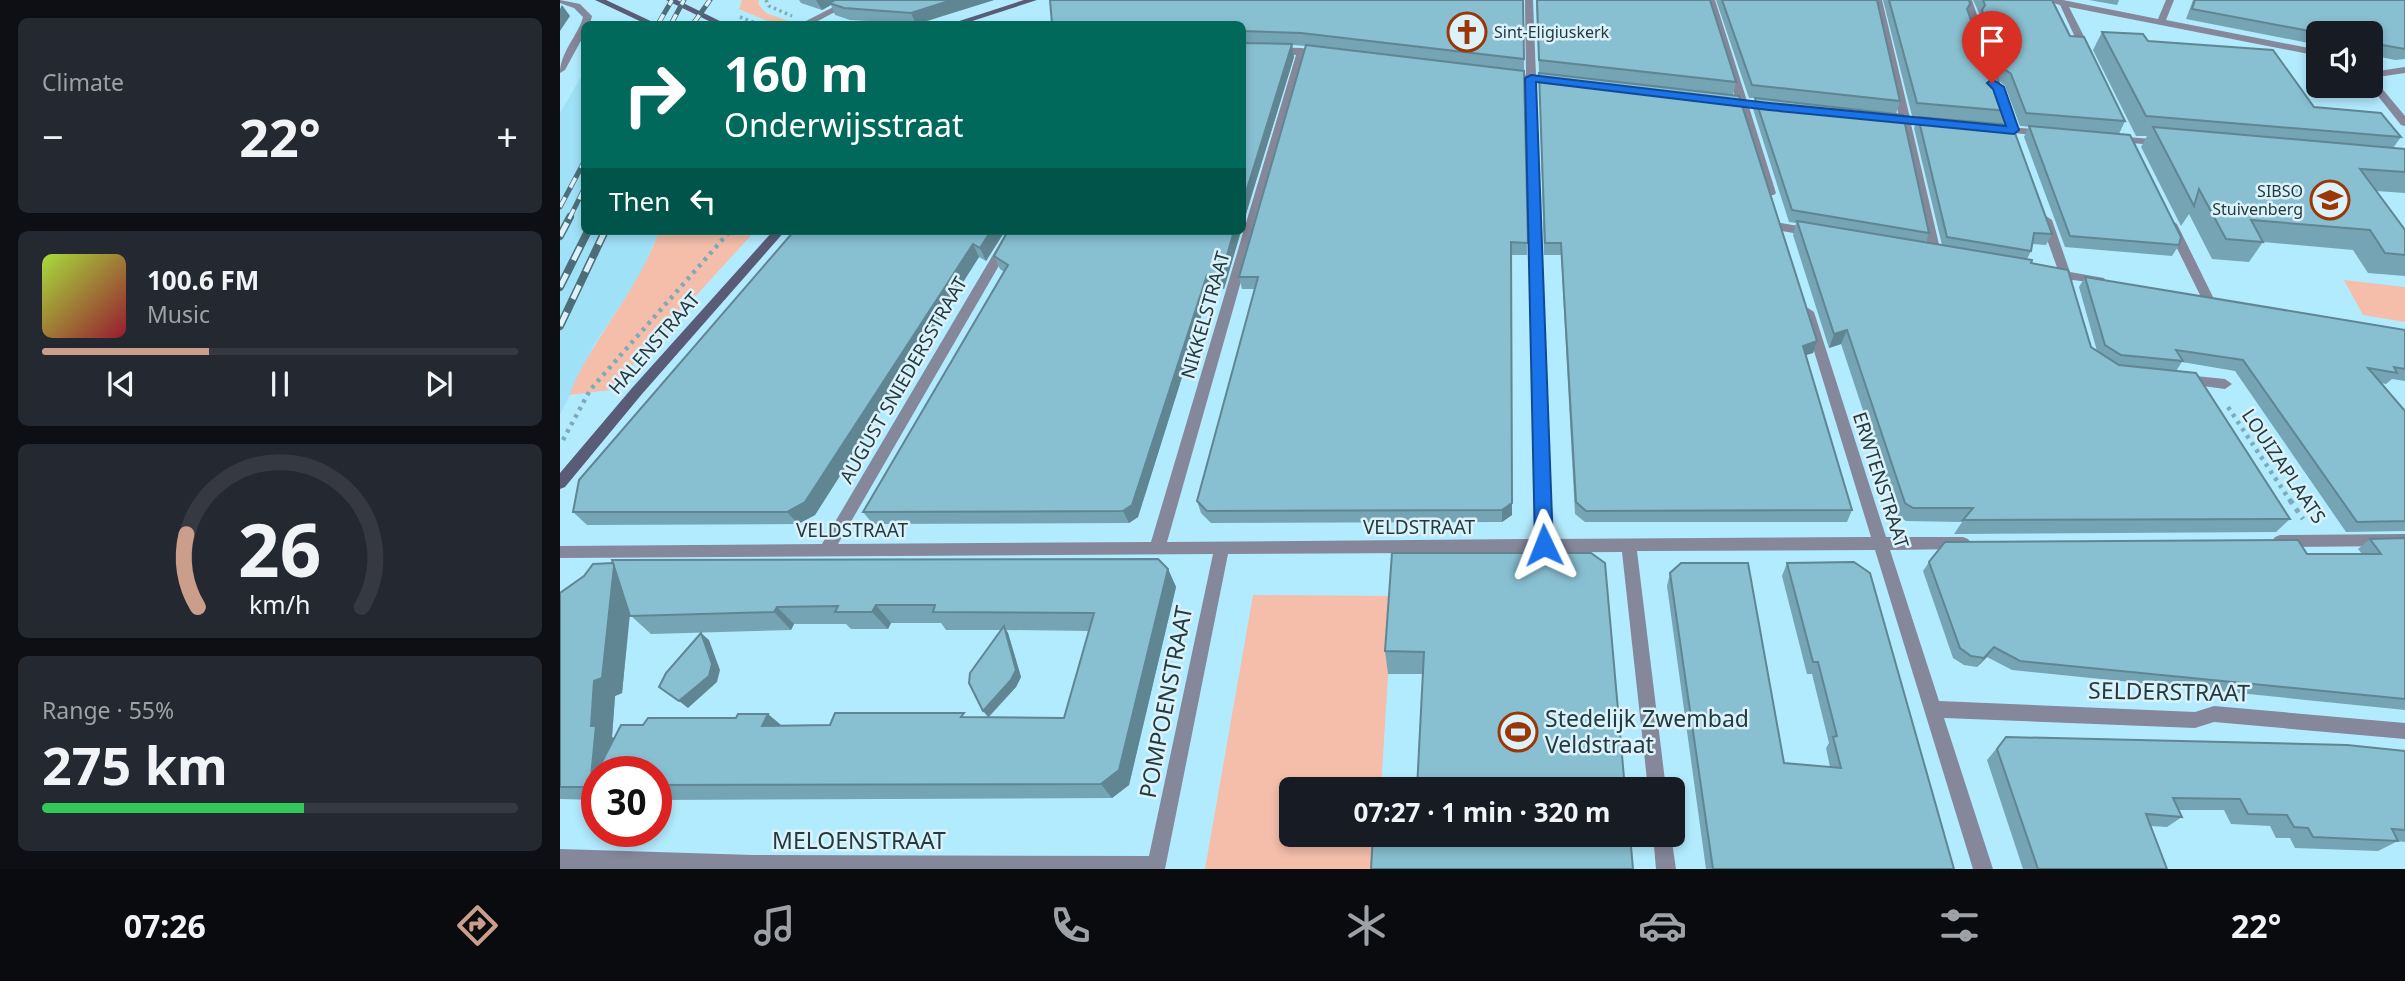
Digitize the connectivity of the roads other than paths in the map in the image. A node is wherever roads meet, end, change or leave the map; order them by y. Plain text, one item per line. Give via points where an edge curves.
1 (560, 0) edge
2 (599, 0) edge
3 (670, 0) edge
4 (854, 0) edge
5 (1033, 0) edge
6 (1529, 0) edge
7 (1711, 0) edge
8 (1878, 0) edge
9 (1968, 0) edge
10 (2047, 0) edge
11 (2170, 0) edge
12 (2063, 3) junction
13 (586, 21) edge
14 (645, 21) edge
15 (715, 21) edge
16 (811, 21) edge
17 (965, 21) edge
18 (2161, 22) junction
19 (581, 33) edge
20 (1978, 45) edge
21 (1246, 49) edge
22 (2306, 50) edge
23 (1302, 51) junction
24 (1329, 54) edge
25 (2092, 61) edge
26 (562, 64) edge
27 (2405, 70) edge
28 (2383, 73) edge
29 (1490, 74) edge
30 (1531, 78) junction
31 (1570, 83) edge
32 (2383, 96) edge
33 (1716, 100) edge
34 (1742, 104) junction
35 (1783, 108) edge
36 (1878, 118) edge
37 (1905, 121) junction
38 (2405, 123) edge
39 (1946, 124) edge
40 (2012, 125) junction
41 (1986, 128) edge
42 (2053, 134) edge
43 (2129, 135) junction
44 (2106, 138) edge
45 (2018, 142) edge
46 (2173, 144) edge
47 (2138, 152) edge
48 (2040, 203) edge
49 (2165, 210) edge
50 (1819, 234) edge
51 (775, 235) edge
52 (1011, 235) edge
53 (1948, 255) edge
54 (2040, 271) edge
55 (2066, 275) junction
56 (2118, 284) edge
57 (1802, 293) edge
58 (2073, 299) edge
59 (2208, 299) edge
60 (2174, 378) edge
61 (2225, 384) dead end
62 (560, 483) edge
63 (2405, 540) edge
64 (2263, 541) edge
65 (1976, 543) edge
66 (1881, 544) junction
67 (1544, 545) junction
68 (1629, 545) junction
69 (1222, 547) junction
70 (827, 549) junction
71 (1157, 549) junction
72 (560, 552) edge
73 (1932, 709) junction
74 (2405, 731) edge
75 (1656, 777) edge
76 (1663, 847) edge
77 (560, 859) edge
78 (1157, 866) joint
79 (1666, 869) edge
80 (1983, 869) edge

1 - 13 street via 584,11
2 - 14 street
3 - 15 street
4 - 16 street
5 - 17 street
6 - 30 street
7 - 34 street
8 - 37 street
9 - 20 street
10 - 12 street
11 - 18 street
12 - 18 street
12 - 25 street
18 - 22 street
19 - 26 street
21 - 23 street
23 - 24 street
23 - 71 street, NIKKELSTRAAT
27 - 28 street
29 - 30 street
30 - 31 street
30 - 67 street
32 - 38 street
33 - 34 street
34 - 35 street
34 - 50 street via 1779,221
36 - 37 street
37 - 39 street
37 - 53 street via 1928,252
40 - 41 street
40 - 42 street
40 - 45 street
43 - 44 street
43 - 46 street
43 - 47 street
48 - 55 street
49 - 59 street
51 - 62 street, HALENSTRAAT
52 - 70 street, AUGUST SNIEDERSSTRAAT
54 - 55 street
55 - 56 street
55 - 58 street
57 - 66 street, ERWTENSTRAAT
60 - 61 street
63 - 64 street
65 - 66 street, VELDSTRAAT
66 - 68 street, VELDSTRAAT
66 - 73 street, ERWTENSTRAAT
67 - 68 street, VELDSTRAAT
67 - 69 street, VELDSTRAAT
68 - 75 street
69 - 71 street, VELDSTRAAT
69 - 78 street, POMPOENSTRAAT
70 - 71 street, VELDSTRAAT
70 - 72 street, VELDSTRAAT
73 - 74 street, SELDERSTRAAT via 2195,720 2214,714
73 - 80 street, ERWTENSTRAAT
76 - 79 street
77 - 78 street, MELOENSTRAAT via 754,865

